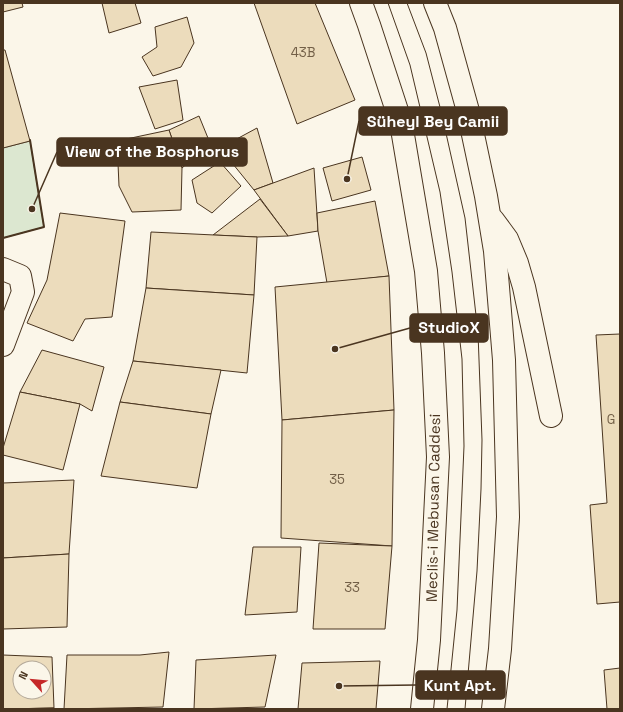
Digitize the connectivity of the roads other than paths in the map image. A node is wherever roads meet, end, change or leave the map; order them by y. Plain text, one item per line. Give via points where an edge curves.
1 (361, 3) edge
2 (435, 3) edge
3 (489, 213) junction
4 (12, 273) edge
5 (3, 345) edge
6 (551, 416) dead end
7 (422, 709) edge
8 (493, 709) edge

1 - 7 main road, Meclis-i Mebusan Caddesi via 401,123 426,271 438,457 429,640
2 - 3 main road via 445,28 468,111
3 - 6 main road via 507,239 517,263
3 - 8 main road via 495,250 504,360 508,517 500,649
4 - 5 main road via 23,292

